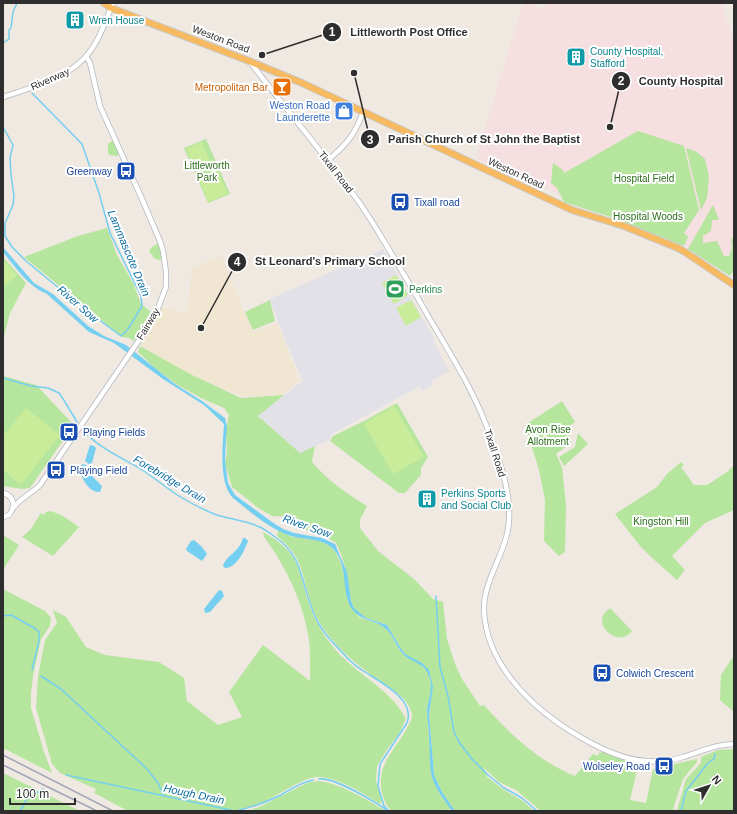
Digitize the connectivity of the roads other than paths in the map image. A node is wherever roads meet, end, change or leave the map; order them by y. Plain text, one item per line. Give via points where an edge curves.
1 (104, 3) edge
2 (112, 5) edge
3 (86, 56) junction
4 (249, 61) junction
5 (3, 97) edge
6 (364, 112) junction
7 (327, 161) junction
8 (734, 285) edge
9 (3, 493) edge
10 (10, 496) junction
11 (22, 498) junction
12 (14, 507) junction
13 (3, 518) edge
14 (734, 744) edge

1 - 2 highway, Weston Road
2 - 3 street, Riverway via 95,44
2 - 4 highway, Weston Road
3 - 5 street, Riverway via 60,76
3 - 11 street, Fairway via 100,106 160,241 165,260 166,287 149,325 134,348 40,485
4 - 6 highway, Weston Road
4 - 7 street, Tixall Road
6 - 7 street via 350,140
6 - 8 highway, Weston Road via 572,210 641,232 685,252
7 - 14 street, Tixall Road via 360,204 414,290 471,393 489,434 507,490 508,530 488,584 484,610 489,638 508,673 520,689 562,726 599,747 625,757 644,761 672,760 720,745
9 - 10 street
10 - 11 street
10 - 12 street
11 - 12 street, Fairway
12 - 13 street, Fairway via 9,515

